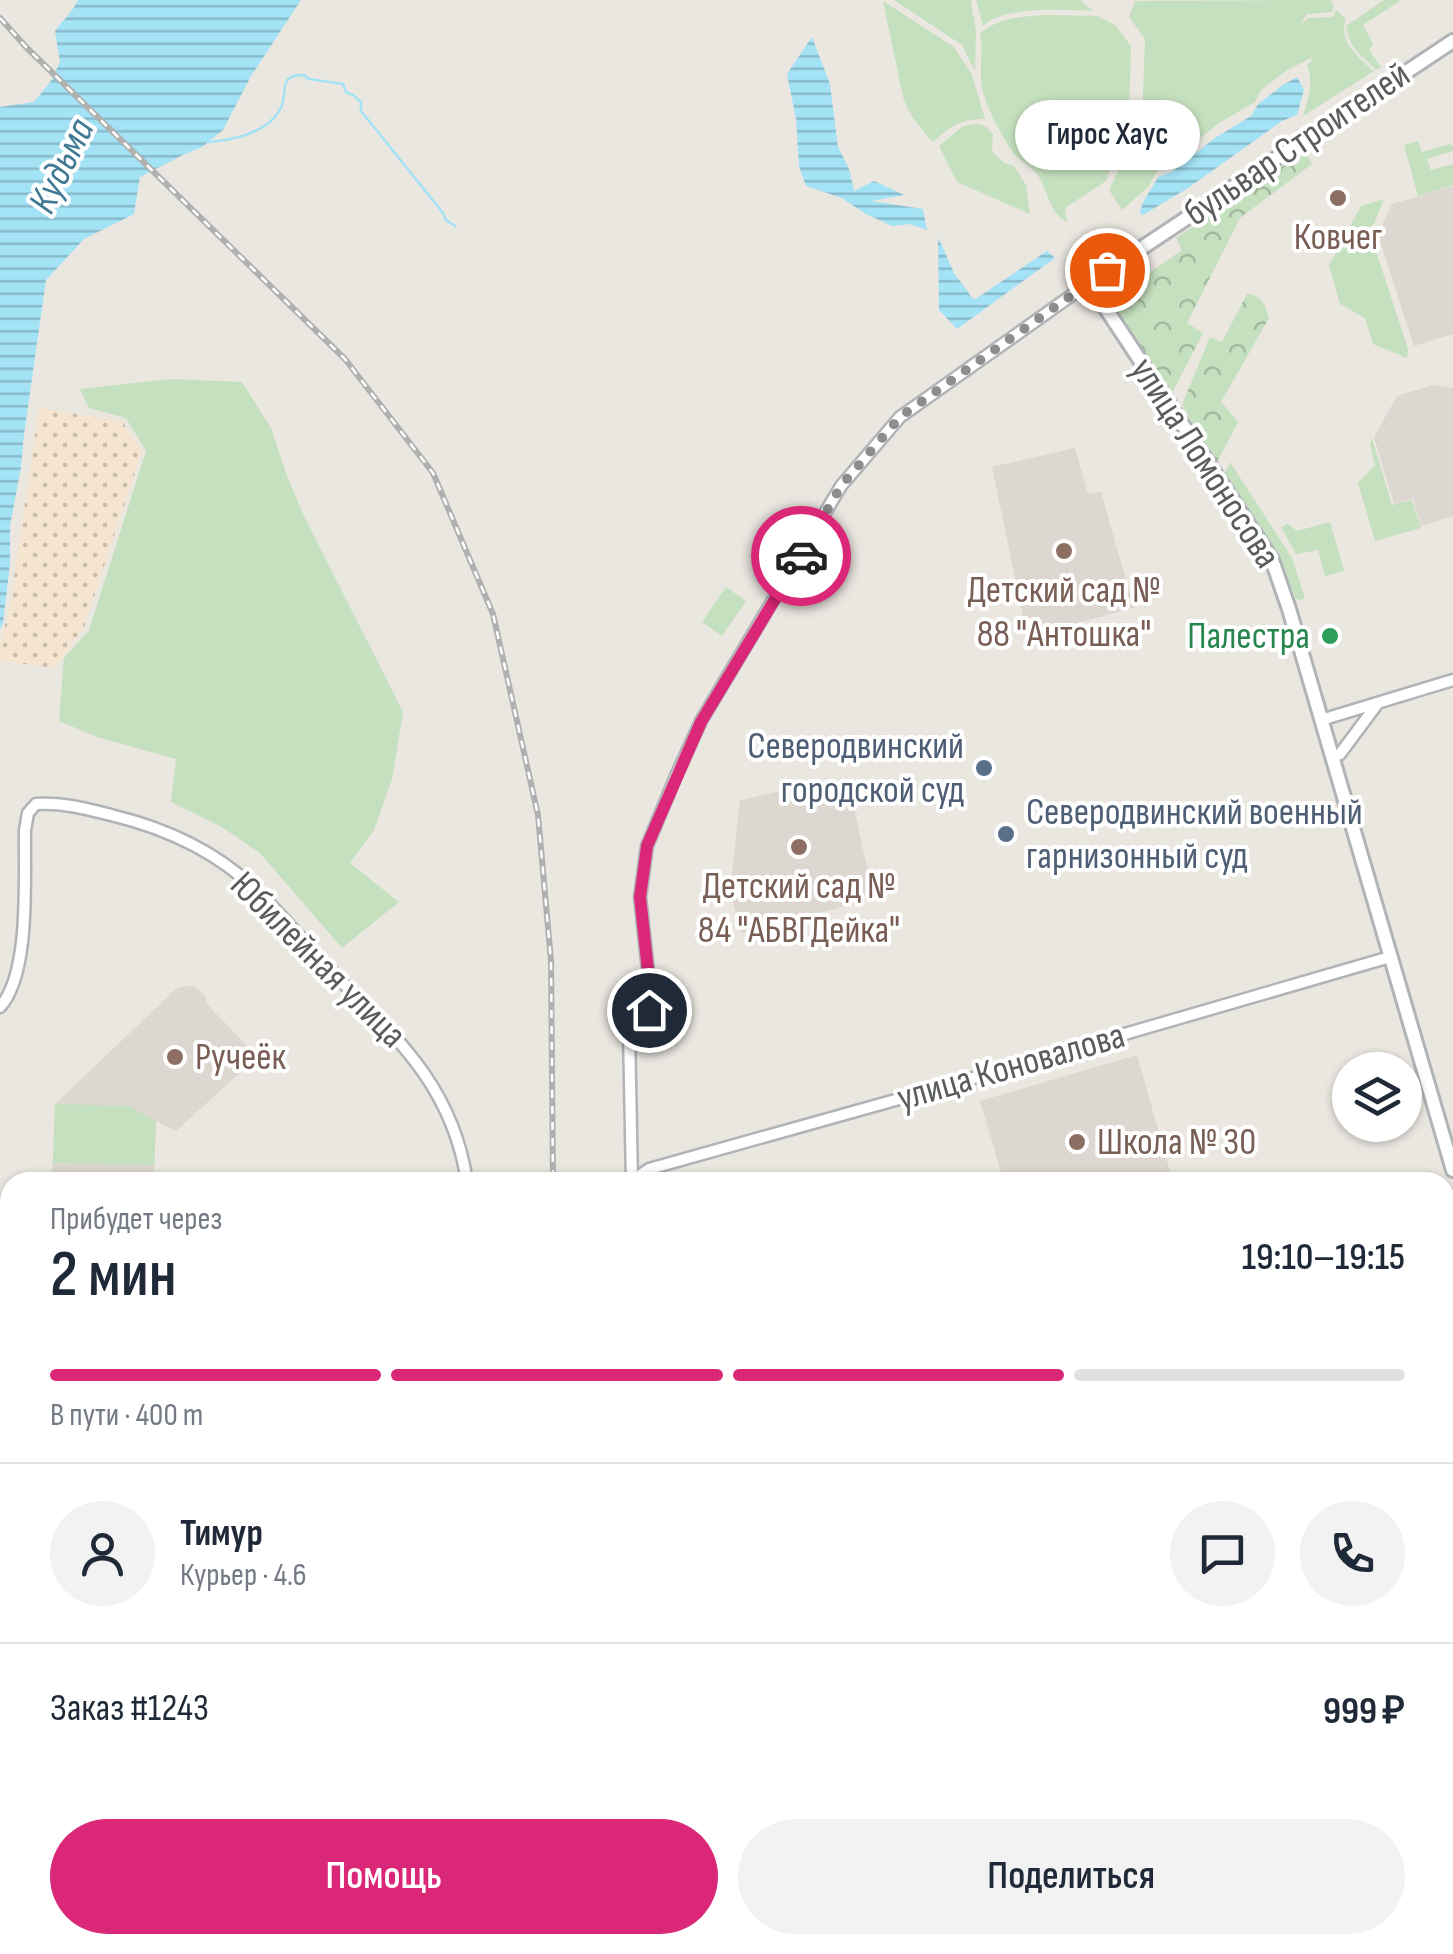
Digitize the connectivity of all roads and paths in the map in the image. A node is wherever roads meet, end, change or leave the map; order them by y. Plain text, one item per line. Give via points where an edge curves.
1 (1453, 41) edge
2 (1089, 283) junction
3 (1453, 680) edge
4 (1378, 702) junction
5 (1321, 720) junction
6 (1332, 757) junction
7 (1390, 957) junction
8 (0, 1007) edge
9 (1452, 1162) edge
10 (465, 1172) edge
11 (632, 1172) edge
12 (645, 1172) edge

1 - 2 street, бульвар Строителей
2 - 5 street, улица Ломоносова via 1272,560
2 - 11 street, бульвар Строителей via 890,426 841,486 701,722 647,846 640,897 651,998 629,1031
3 - 4 street
4 - 5 street
4 - 6 street
5 - 6 street, улица Ломоносова
6 - 7 street, улица Ломоносова
7 - 9 street, улица Ломоносова
7 - 12 street, улица Коновалова
8 - 10 street, Юбилейная улица via 21,953 25,830 36,804 168,832 244,878 419,1064 455,1134

